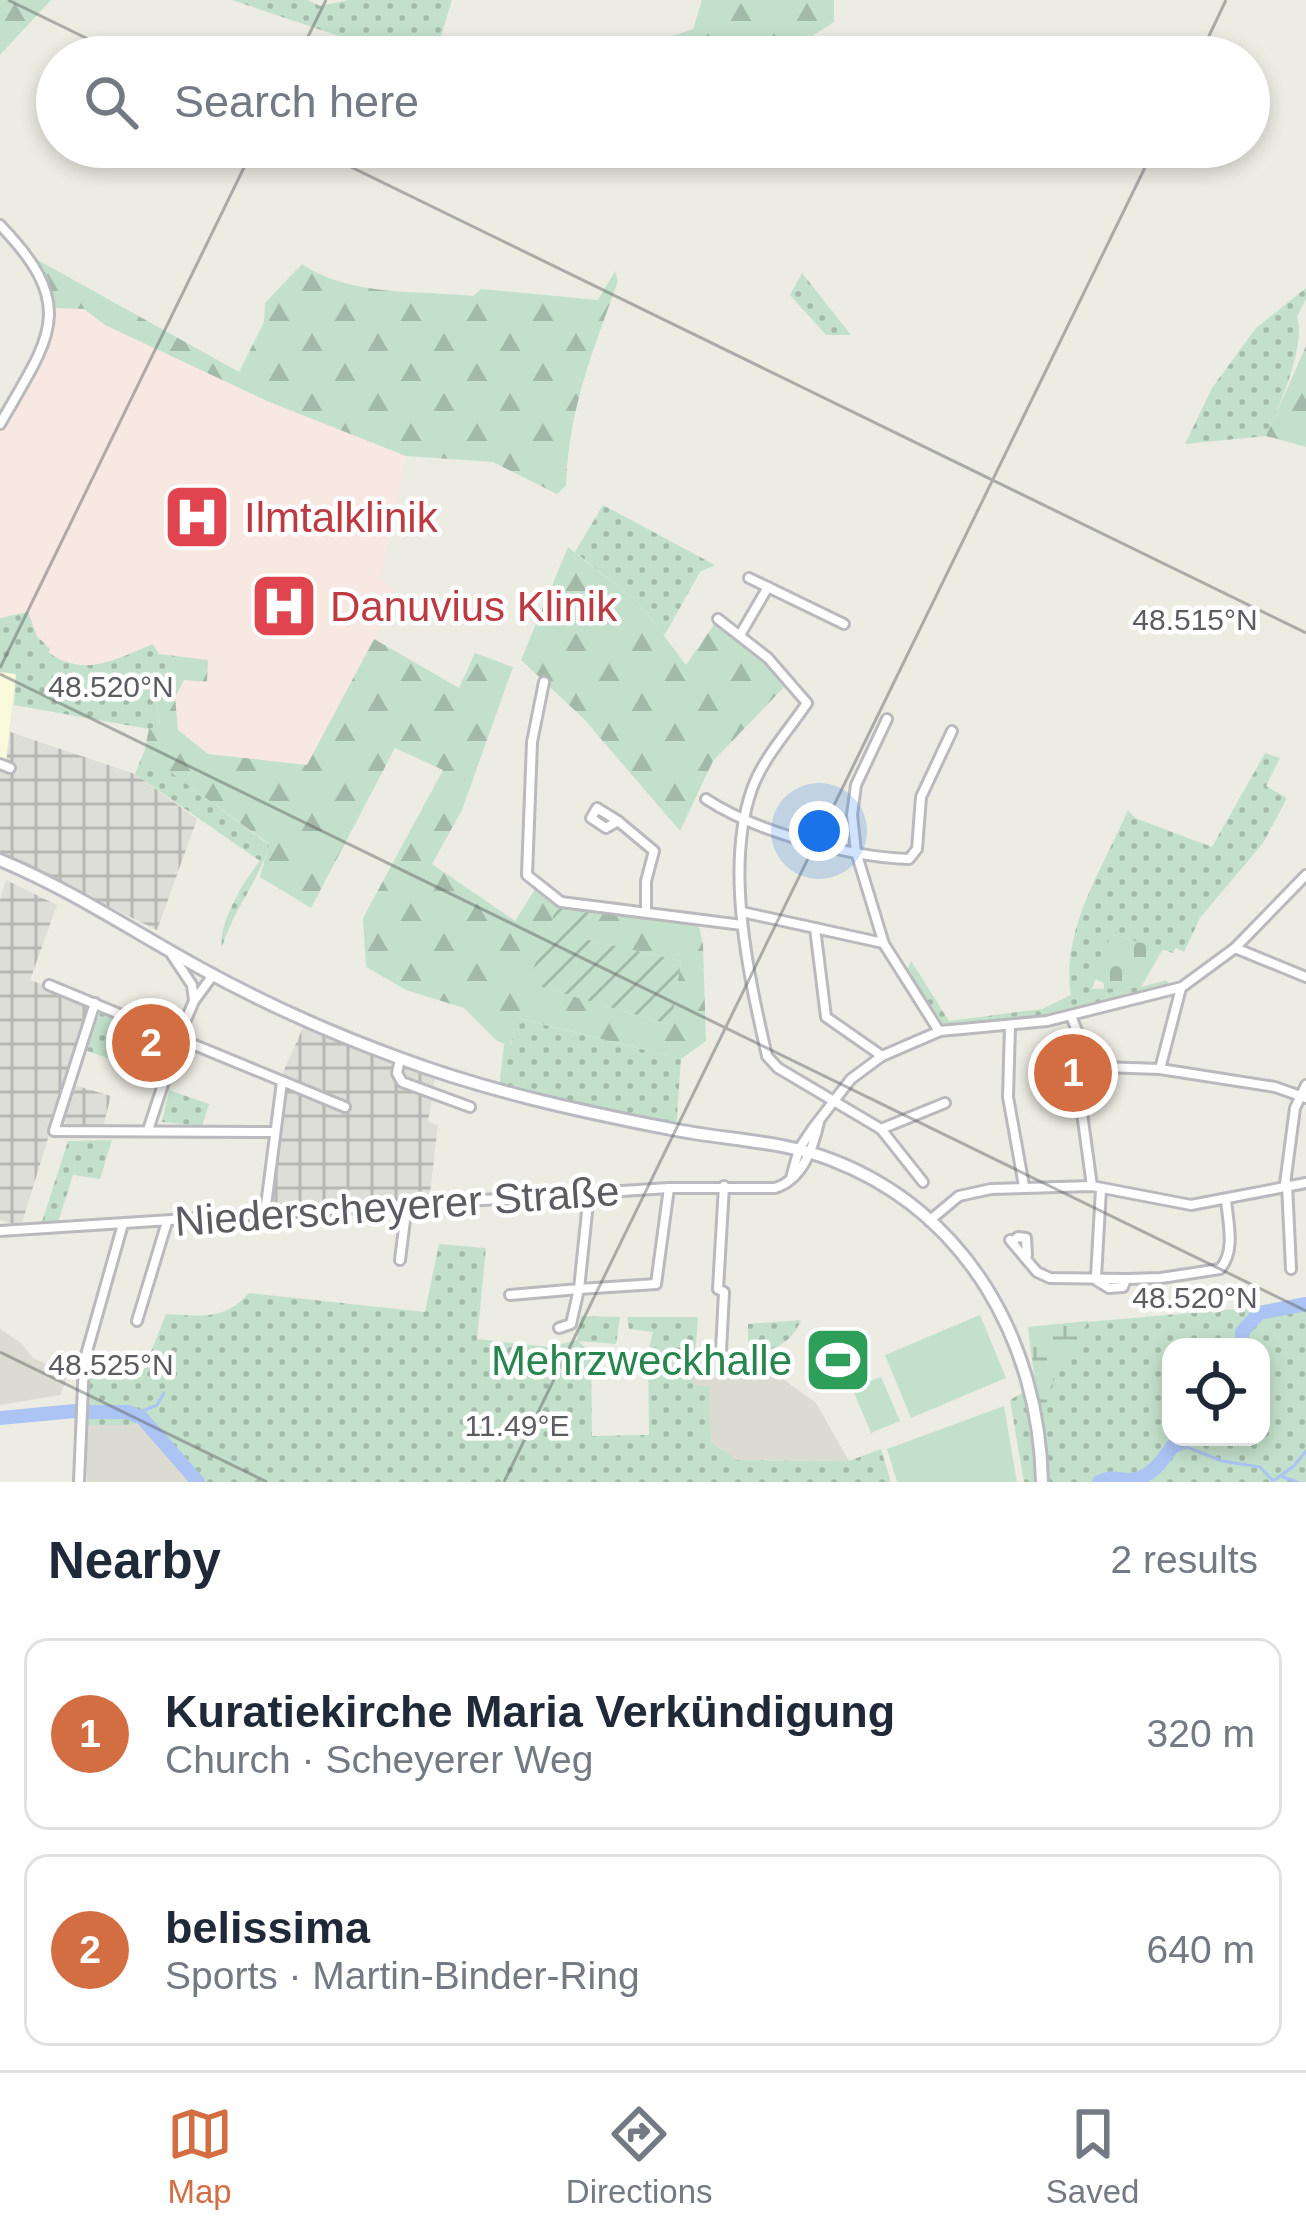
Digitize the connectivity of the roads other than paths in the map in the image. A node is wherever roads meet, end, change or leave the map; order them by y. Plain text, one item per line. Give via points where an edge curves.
1 (0, 225) edge
2 (0, 424) edge
3 (749, 578) dead end
4 (768, 587) junction
5 (718, 619) dead end
6 (844, 625) dead end
7 (740, 635) junction
8 (544, 682) dead end
9 (887, 718) dead end
10 (952, 731) dead end
11 (706, 799) dead end
12 (618, 821) dead end
13 (745, 821) junction
14 (856, 852) junction
15 (0, 860) edge
16 (1306, 874) edge
17 (646, 911) junction
18 (742, 912) junction
19 (742, 925) junction
20 (815, 928) junction
21 (884, 944) junction
22 (1235, 948) junction
23 (168, 950) junction
24 (208, 973) junction
25 (1306, 976) edge
26 (50, 985) dead end
27 (1181, 987) junction
28 (194, 988) junction
29 (194, 1001) junction
30 (95, 1003) junction
31 (1071, 1016) junction
32 (1010, 1026) junction
33 (940, 1031) junction
34 (179, 1036) junction
35 (882, 1056) junction
36 (400, 1059) junction
37 (1102, 1067) dead end
38 (1160, 1069) junction
39 (281, 1082) junction
40 (1306, 1085) edge
41 (1303, 1096) edge
42 (835, 1099) junction
43 (945, 1103) dead end
44 (345, 1107) dead end
45 (470, 1107) dead end
46 (881, 1129) junction
47 (148, 1130) junction
48 (275, 1132) junction
49 (804, 1151) junction
50 (923, 1182) dead end
51 (1306, 1183) edge
52 (1286, 1184) junction
53 (724, 1186) junction
54 (1024, 1186) junction
55 (1096, 1187) junction
56 (669, 1188) junction
57 (589, 1193) junction
58 (1226, 1200) junction
59 (407, 1204) junction
60 (265, 1213) junction
61 (928, 1221) junction
62 (167, 1222) junction
63 (123, 1223) junction
64 (0, 1231) edge
65 (1011, 1241) dead end
66 (400, 1260) dead end
67 (1292, 1269) dead end
68 (1096, 1278) junction
69 (579, 1288) junction
70 (510, 1295) dead end
71 (137, 1321) dead end
72 (559, 1328) dead end
73 (721, 1351) dead end
74 (79, 1482) edge
75 (1042, 1482) edge

1 - 2 street via 43,277 50,312 40,350
3 - 4 street
4 - 6 street
4 - 7 street
5 - 7 street
7 - 13 street via 807,703 756,781
8 - 17 street via 532,742 527,875 561,902
9 - 14 street via 856,785
10 - 14 street via 921,797 911,859
11 - 13 street
12 - 17 street via 654,851
13 - 14 street
13 - 18 street
14 - 21 street
15 - 23 main road
16 - 22 street
17 - 19 street
18 - 19 street
18 - 20 street
19 - 42 street via 767,1056
20 - 21 street
20 - 35 street via 824,1013
21 - 33 street
22 - 25 street
22 - 27 street
23 - 24 main road
23 - 28 street
24 - 28 street
24 - 29 street
24 - 36 main road
26 - 30 street
27 - 31 street, Niederscheyerer Straße
27 - 38 street
28 - 29 street
29 - 34 street
30 - 34 street
30 - 47 street via 54,1132
31 - 32 street, Niederscheyerer Straße
31 - 55 street via 1092,1068 1082,1113
32 - 33 street, Niederscheyerer Straße
32 - 54 street via 1008,1096
33 - 35 street, Niederscheyerer Straße
34 - 39 street
34 - 47 street
35 - 42 street, Niederscheyerer Straße
36 - 45 street via 402,1082
36 - 49 main road via 543,1102
37 - 38 street
38 - 41 street
39 - 44 street
39 - 48 street
40 - 41 street
41 - 52 street
42 - 46 street
42 - 49 street, Niederscheyerer Straße
43 - 46 street
46 - 50 street
47 - 48 street
48 - 60 street
49 - 53 street, Niederscheyerer Straße via 784,1185
49 - 61 main road via 889,1188
51 - 52 street
52 - 58 street
52 - 67 street
53 - 56 street, Niederscheyerer Straße
53 - 73 street
54 - 55 street
54 - 61 street via 965,1194
55 - 58 street via 1179,1205
55 - 68 street
56 - 57 street, Niederscheyerer Straße
56 - 69 street via 656,1284
57 - 59 street, Niederscheyerer Straße
57 - 69 street
58 - 68 street via 1229,1254 1220,1269 1126,1279 1112,1288
59 - 60 street, Niederscheyerer Straße
59 - 66 street
60 - 62 street, Niederscheyerer Straße
61 - 75 main road via 972,1268 1013,1333 1033,1395
62 - 63 street, Niederscheyerer Straße
62 - 71 street
63 - 64 street, Niederscheyerer Straße
63 - 74 street via 85,1356
65 - 68 street via 1050,1278
69 - 70 street
69 - 72 street via 571,1324

